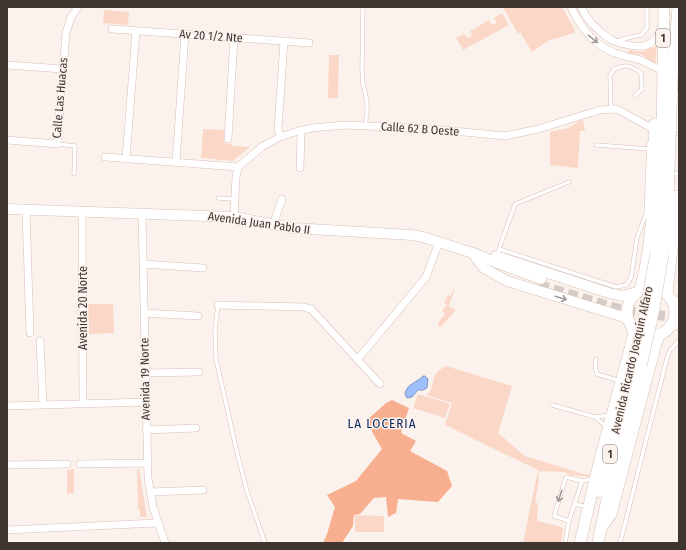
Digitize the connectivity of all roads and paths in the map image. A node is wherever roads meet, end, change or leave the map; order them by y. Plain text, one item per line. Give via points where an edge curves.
1 (78, 7) edge
2 (363, 7) edge
3 (571, 7) edge
4 (581, 7) edge
5 (647, 7) edge
6 (664, 7) edge
7 (678, 7) edge
8 (664, 20) junction
9 (678, 24) edge
10 (112, 29) dead end
11 (136, 31) junction
12 (185, 34) junction
13 (234, 38) junction
14 (284, 42) junction
15 (616, 42) junction
16 (309, 43) dead end
17 (7, 64) edge
18 (62, 69) junction
19 (663, 70) junction
20 (679, 70) edge
21 (672, 81) junction
22 (635, 96) dead end
23 (678, 96) edge
24 (611, 109) junction
25 (679, 120) edge
26 (365, 126) junction
27 (301, 130) junction
28 (654, 134) junction
29 (678, 134) edge
30 (280, 137) junction
31 (228, 139) dead end
32 (7, 140) edge
33 (57, 144) junction
34 (596, 145) dead end
35 (649, 149) junction
36 (105, 157) dead end
37 (126, 159) junction
38 (176, 162) junction
39 (238, 167) junction
40 (300, 168) dead end
41 (678, 173) edge
42 (74, 174) dead end
43 (569, 182) dead end
44 (218, 198) dead end
45 (235, 199) junction
46 (282, 199) dead end
47 (7, 209) edge
48 (26, 210) junction
49 (82, 212) junction
50 (142, 214) junction
51 (234, 217) junction
52 (273, 225) junction
53 (439, 242) junction
54 (498, 253) junction
55 (659, 254) junction
56 (476, 256) junction
57 (143, 264) junction
58 (203, 268) dead end
59 (540, 282) tunnel mouth
60 (638, 291) junction
61 (673, 299) edge
62 (218, 305) joint
63 (144, 313) junction
64 (198, 316) dead end
65 (629, 321) junction
66 (675, 324) edge
67 (30, 333) dead end
68 (660, 334) junction
69 (40, 341) dead end
70 (679, 341) edge
71 (358, 359) junction
72 (596, 359) dead end
73 (637, 367) junction
74 (199, 372) dead end
75 (145, 373) junction
76 (621, 381) junction
77 (380, 384) dead end
78 (146, 402) junction
79 (83, 404) junction
80 (42, 405) junction
81 (552, 405) dead end
82 (7, 406) edge
83 (612, 415) junction
84 (596, 418) junction
85 (196, 428) dead end
86 (608, 429) junction
87 (146, 430) junction
88 (147, 463) junction
89 (67, 464) dead end
90 (80, 464) dead end
91 (7, 465) edge
92 (595, 479) junction
93 (582, 481) junction
94 (203, 490) dead end
95 (150, 492) junction
96 (575, 504) junction
97 (588, 507) junction
98 (569, 521) junction
99 (157, 522) junction
100 (7, 530) edge
101 (165, 543) edge
102 (265, 543) edge
103 (565, 543) edge
104 (580, 543) edge
105 (586, 543) edge
106 (598, 543) edge
107 (620, 543) edge

1 - 18 street, Calle Las Huacas via 68,24
2 - 26 lane via 362,68 367,101
3 -> 19 street via 587,34 602,46
4 - 15 street via 596,28
5 - 15 lane via 647,28 641,35
6 - 8 main road, Avenida Ricardo Joaquín Alfaro / 1
7 - 9 main road, Avenida Ricardo Joaquín Alfaro / 1
8 - 15 street via 660,33 650,45 637,47
8 - 19 main road, Avenida Ricardo Joaquín Alfaro / 1
9 - 21 main road, Avenida Ricardo Joaquín Alfaro / 1
10 - 11 street, Av 20 1/2 Nte
11 - 12 street, Av 20 1/2 Nte
11 - 37 street
12 - 13 street, Av 20 1/2 Nte
12 - 38 street
13 - 14 street, Av 20 1/2 Nte
13 - 31 street
14 - 16 street, Av 20 1/2 Nte
14 - 30 street via 278,129
17 - 18 street
18 - 33 street, Calle Las Huacas
19 - 28 main road via 656,85
19 - 55 main road, Avenida Ricardo Joaquín Alfaro / 1
20 - 21 street
21 - 23 main road
21 - 55 main road, Avenida Ricardo Joaquín Alfaro / 1 via 667,227
22 - 24 lane via 642,90 641,73 632,66 614,69 610,76
23 - 25 main road
24 - 26 street, Calle 62 B Oeste via 505,136
24 - 28 street via 617,109
25 - 29 main road
26 - 27 street, Calle 62 B Oeste via 344,125
27 - 30 street, Calle 62 B Oeste
27 - 40 street
28 - 35 lane
28 - 55 main road
29 - 41 main road
30 - 39 street, Calle 62 B Oeste via 263,146
32 - 33 street, Calle Las Huacas
33 - 42 lane via 75,146
34 - 35 lane
35 - 54 lane via 646,214 637,238 630,278 626,285 616,287
36 - 37 street
37 - 38 street
38 - 39 street
39 - 45 street
41 - 55 main road via 674,232
43 - 54 lane via 515,204
44 - 45 lane
45 - 51 street
46 - 52 street
47 - 48 main road, Avenida Juan Pablo II
48 - 49 main road, Avenida Juan Pablo II
48 - 67 street
49 - 50 main road, Avenida Juan Pablo II
49 - 79 street, Avenida 20 Norte
50 - 51 main road, Avenida Juan Pablo II
50 - 57 street, Avenida 19 Norte
51 - 52 main road, Avenida Juan Pablo II
52 - 53 main road, Avenida Juan Pablo II via 310,230 412,235
53 - 56 main road, Avenida Juan Pablo II
53 - 71 street via 426,278
54 - 56 main road
54 - 60 main road via 609,293 622,296
55 - 60 main road via 646,267
55 - 61 main road
55 - 73 main road, Avenida Ricardo Joaquín Alfaro / 1, bridge
56 - 59 main road, Avenida Juan Pablo II
56 -> 65 main road via 484,268 507,281
57 - 58 street
57 - 63 street, Avenida 19 Norte
60 - 61 main road via 654,288
60 - 65 main road via 628,303
61 - 66 main road
62 - 71 street via 311,309
62 - 102 lane via 216,358 247,491
63 - 64 street
63 - 75 street, Avenida 19 Norte
65 - 68 main road via 636,331 644,335
65 - 73 main road via 634,334
66 - 68 main road
68 - 73 main road
69 - 80 street
70 - 107 lane via 670,350 667,358
71 - 77 street
72 - 76 lane via 597,374
73 - 76 main road
73 - 105 main road, Avenida Ricardo Joaquín Alfaro / 1
73 - 106 main road, Avenida Ricardo Joaquín Alfaro / 1
74 - 75 street
75 - 78 street, Avenida 19 Norte
76 - 83 main road
78 - 79 street
78 - 87 street, Avenida 19 Norte
79 - 80 street
80 - 82 street
81 - 84 lane
83 - 84 lane
83 - 86 main road
84 - 86 lane
85 - 87 street
86 - 92 main road
87 - 88 street, Avenida 19 Norte
88 - 90 street
88 - 95 street, Avenida 19 Norte
89 - 91 street
92 - 93 lane
92 - 97 main road
93 - 96 lane
93 -> 98 lane via 566,477 554,516
94 - 95 street
95 - 99 street, Avenida 19 Norte
96 - 97 lane
96 - 98 lane
97 - 104 main road
98 - 103 lane
99 - 100 street
99 - 101 street, Avenida 19 Norte

